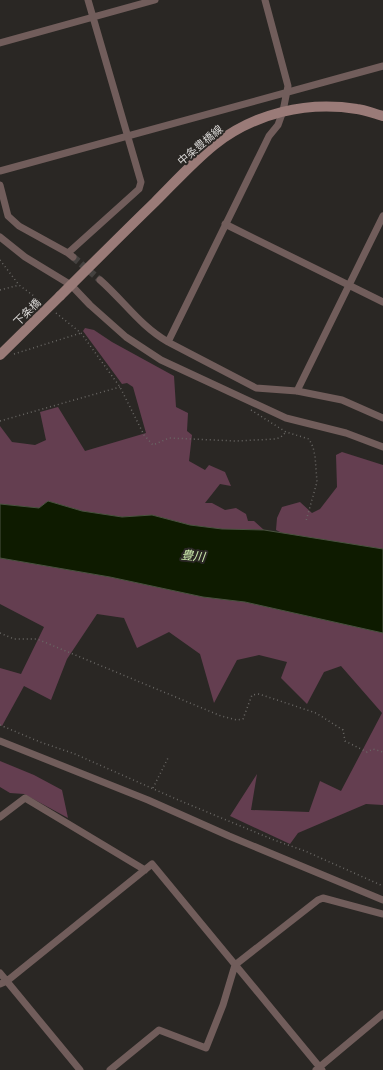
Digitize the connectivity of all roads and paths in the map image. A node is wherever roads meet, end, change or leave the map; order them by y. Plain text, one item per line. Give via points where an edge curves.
1 (88, 0) edge
2 (155, 0) edge
3 (264, 0) edge
4 (146, 1) edge
5 (93, 17) junction
6 (0, 43) edge
7 (383, 66) edge
8 (287, 93) junction
9 (283, 111) junction
10 (383, 116) edge
11 (127, 136) junction
12 (0, 171) edge
13 (0, 185) edge
14 (383, 216) edge
15 (225, 224) junction
16 (0, 237) edge
17 (0, 260) edge
18 (100, 280) tunnel mouth
19 (19, 285) junction
20 (71, 285) junction
21 (349, 285) junction
22 (0, 290) edge
23 (383, 302) edge
24 (43, 304) dead end
25 (55, 313) dead end
26 (81, 334) junction
27 (168, 342) junction
28 (4, 356) edge
29 (120, 387) junction
30 (297, 391) junction
31 (239, 398) junction
32 (383, 418) edge
33 (0, 421) edge
34 (286, 432) junction
35 (383, 447) edge
36 (306, 521) dead end
37 (0, 633) edge
38 (0, 725) edge
39 (0, 741) edge
40 (383, 752) edge
41 (169, 756) dead end
42 (152, 788) junction
43 (0, 817) edge
44 (145, 870) junction
45 (383, 886) edge
46 (383, 900) edge
47 (383, 914) edge
48 (235, 965) junction
49 (0, 973) edge
50 (3, 982) edge
51 (383, 1014) edge
52 (319, 1069) edge
53 (80, 1070) edge
54 (110, 1070) edge

1 - 5 street
2 - 4 street
3 - 8 street via 288,86
4 - 5 street
5 - 6 street
5 - 11 street
7 - 8 street
8 - 9 street
8 - 11 street
9 - 10 main road, 中条豊橋線 via 331,106 358,109
9 - 15 street
9 - 20 main road, 中条豊橋線 via 258,120 214,145
11 - 12 street
11 - 13 street via 140,182 139,189 71,255 19,226 8,216
14 - 21 street
15 - 21 street
15 - 27 street
16 - 20 street via 25,257
17 - 19 path
18 - 27 street via 135,317
19 - 22 path
19 - 24 path
20 - 28 main road, 下条橋, bridge
20 - 31 street via 126,337 161,360
21 - 23 street
21 - 30 street
25 - 26 path
26 - 28 path
26 - 29 path
27 - 30 street via 256,388
29 - 33 path
29 - 34 path via 144,435 153,445 169,438 236,441 276,438
30 - 32 street via 342,400
31 - 34 path via 246,407
31 - 35 street via 286,418 346,433
34 - 36 path via 309,439 314,447 317,482
37 - 40 path via 14,639 37,639 221,716 237,720 243,719 252,696 259,694 316,713 343,730 345,741 367,752 373,749
38 - 42 path
39 - 46 street via 148,800
41 - 42 path
42 - 45 path
43 - 44 street via 25,798
44 - 48 street via 152,864
44 - 50 street
47 - 48 street via 323,898
48 - 52 street
48 - 54 street via 206,1048 159,1030
49 - 50 street
50 - 53 street
51 - 52 street

